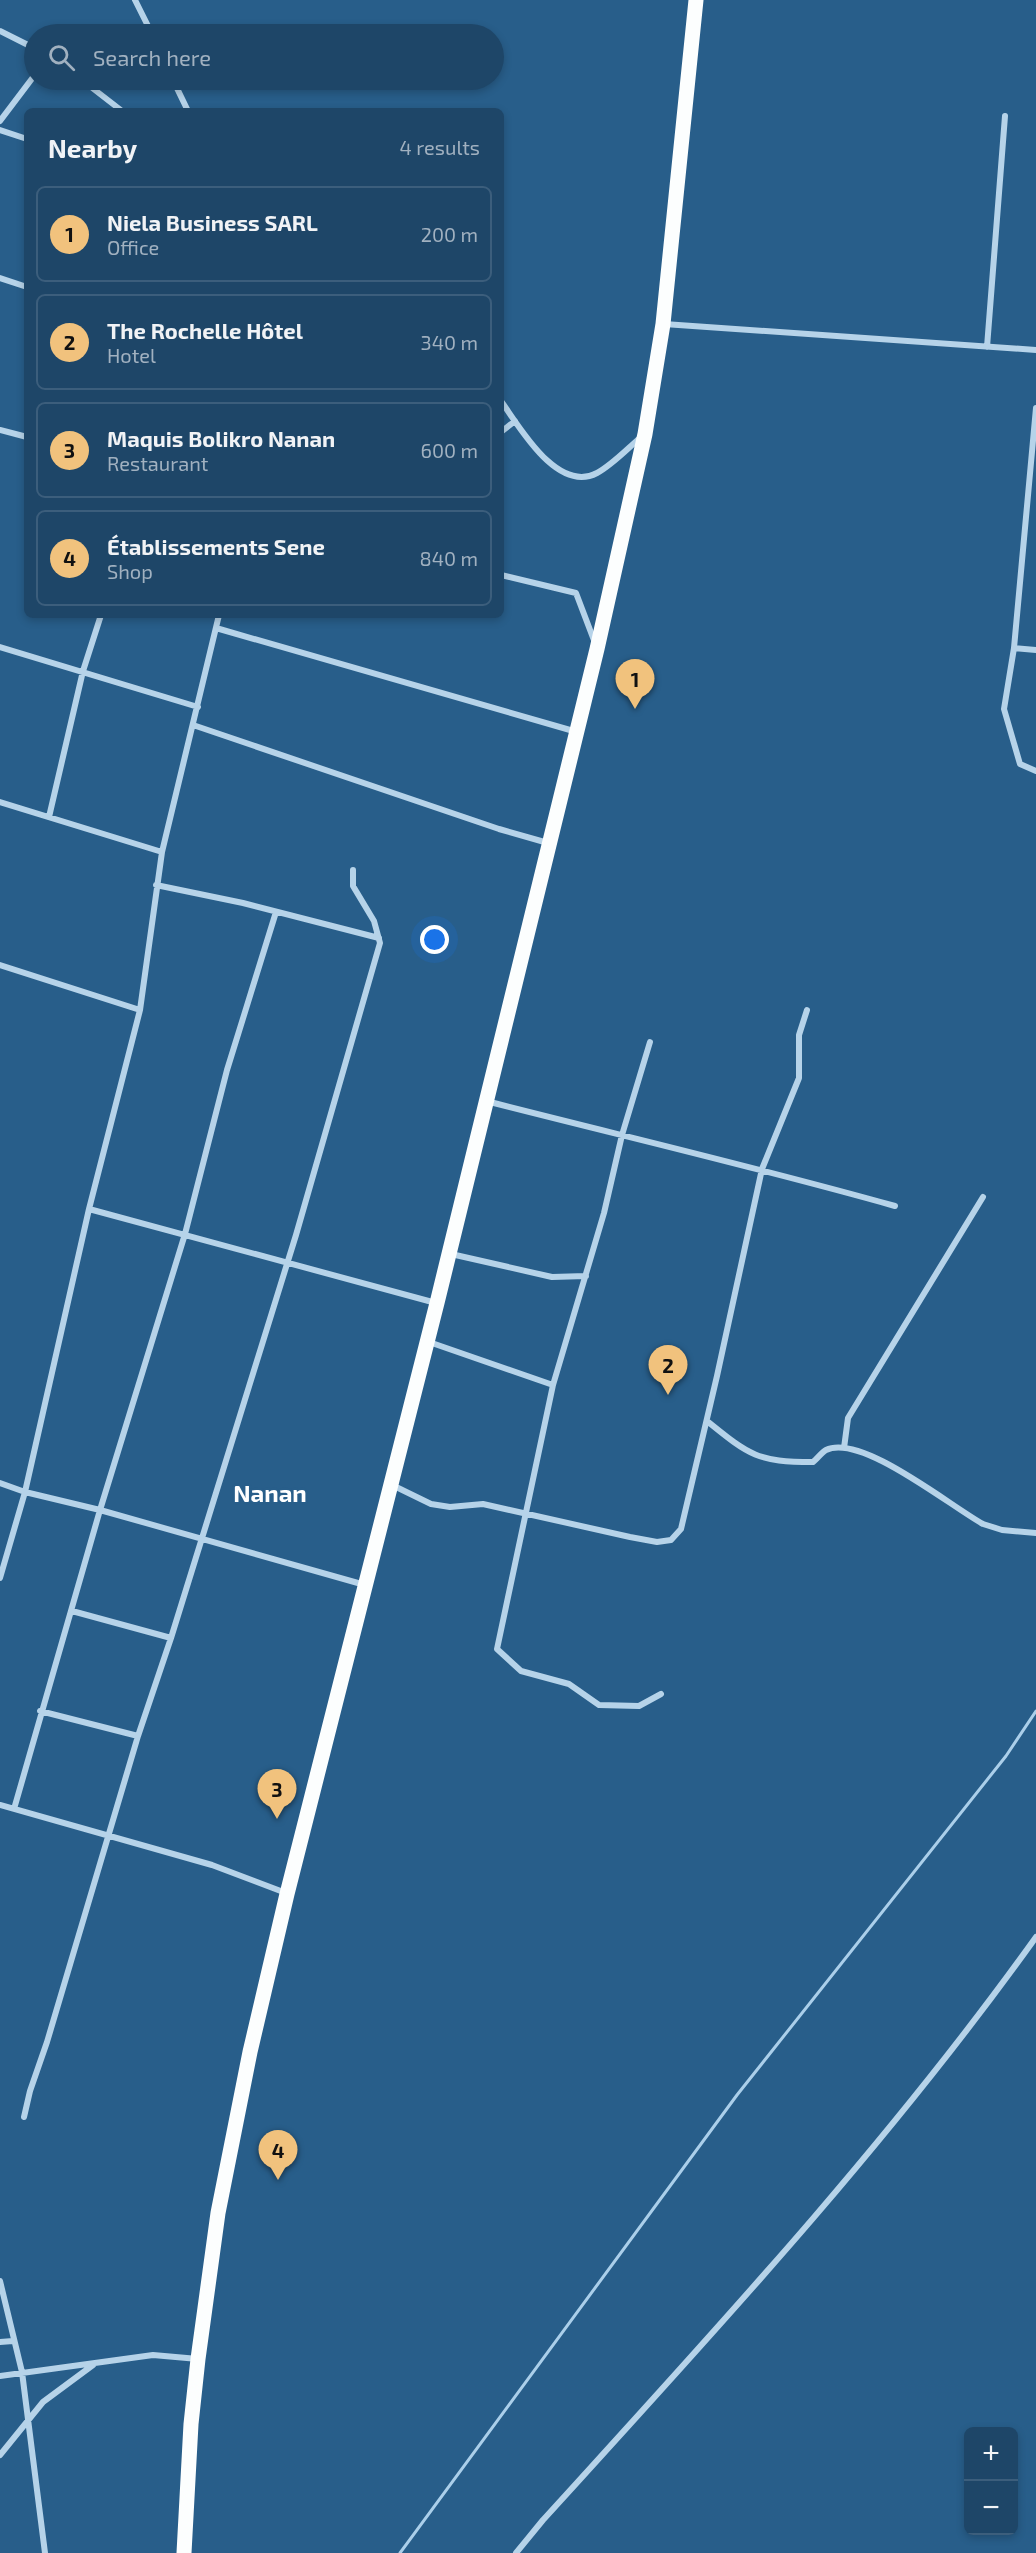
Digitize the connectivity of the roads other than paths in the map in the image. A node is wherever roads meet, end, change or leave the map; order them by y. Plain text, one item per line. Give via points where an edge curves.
1 (135, 0) edge
2 (696, 0) edge
3 (147, 24) edge
4 (0, 31) edge
5 (24, 43) edge
6 (24, 89) edge
7 (95, 90) edge
8 (178, 90) edge
9 (118, 108) edge
10 (187, 108) edge
11 (1005, 116) dead end
12 (0, 121) edge
13 (0, 130) edge
14 (24, 138) edge
15 (0, 278) edge
16 (24, 286) edge
17 (663, 324) junction
18 (987, 347) junction
19 (1036, 350) edge
20 (504, 405) edge
21 (1036, 408) edge
22 (515, 421) junction
23 (0, 430) edge
24 (504, 430) edge
25 (645, 434) junction
26 (24, 436) edge
27 (1033, 481) edge
28 (504, 576) edge
29 (100, 618) edge
30 (218, 618) edge
31 (216, 628) junction
32 (0, 646) edge
33 (1014, 648) junction
34 (597, 649) junction
35 (1036, 650) edge
36 (83, 671) junction
37 (198, 707) junction
38 (192, 725) junction
39 (577, 732) junction
40 (1036, 771) edge
41 (0, 802) edge
42 (50, 818) junction
43 (550, 844) junction
44 (162, 852) junction
45 (353, 870) dead end
46 (156, 885) junction
47 (276, 912) junction
48 (379, 938) junction
49 (0, 965) edge
50 (140, 1010) junction
51 (807, 1010) dead end
52 (650, 1042) dead end
53 (486, 1101) junction
54 (622, 1135) junction
55 (762, 1169) junction
56 (983, 1197) dead end
57 (895, 1206) dead end
58 (89, 1209) junction
59 (186, 1234) junction
60 (448, 1253) junction
61 (287, 1263) junction
62 (586, 1276) junction
63 (437, 1303) junction
64 (426, 1341) junction
65 (553, 1385) junction
66 (706, 1421) junction
67 (844, 1448) junction
68 (0, 1483) edge
69 (392, 1484) junction
70 (25, 1492) junction
71 (100, 1510) junction
72 (527, 1515) junction
73 (1036, 1533) edge
74 (202, 1537) junction
75 (0, 1578) edge
76 (365, 1585) junction
77 (72, 1611) junction
78 (171, 1638) junction
79 (661, 1695) dead end
80 (40, 1711) junction
81 (138, 1736) junction
82 (0, 1805) edge
83 (14, 1809) junction
84 (110, 1835) junction
85 (287, 1894) junction
86 (1036, 1937) edge
87 (24, 2117) dead end
88 (0, 2281) edge
89 (0, 2342) edge
90 (13, 2342) junction
91 (198, 2359) junction
92 (96, 2363) junction
93 (21, 2372) junction
94 (0, 2376) edge
95 (27, 2420) junction
96 (0, 2455) edge
97 (45, 2553) edge
98 (184, 2553) edge
99 (516, 2553) edge

1 - 3 street
2 - 17 highway
4 - 5 street
6 - 12 street
7 - 9 street
8 - 10 street
11 - 18 street
13 - 14 street
15 - 16 street
17 - 18 street
17 - 25 highway
18 - 19 street
20 - 22 street
21 - 27 street
22 - 24 street
22 - 25 street via 542,458 570,474 584,477 597,473
23 - 26 street
25 - 34 highway
27 - 33 street
28 - 34 street via 576,593
29 - 36 street
30 - 31 street
31 - 37 street
31 - 39 street
32 - 36 street
33 - 35 street
33 - 40 street via 1004,709 1020,764
34 - 39 highway
36 - 37 street
36 - 42 street
37 - 38 street
38 - 43 street
38 - 44 street
39 - 43 highway
41 - 42 street
42 - 44 street
43 - 53 highway
44 - 46 street
45 - 48 street via 353,886 374,921
46 - 47 street
46 - 50 street
47 - 48 street
47 - 59 street via 227,1070
48 - 61 street
49 - 50 street
50 - 58 street
51 - 55 street via 799,1035 799,1078
52 - 54 street
53 - 54 street
53 - 60 highway
54 - 55 street
54 - 62 street
55 - 57 street
55 - 66 street
56 - 67 street via 848,1418
58 - 59 street
58 - 70 street
59 - 61 street
59 - 71 street
60 - 62 street via 552,1277
60 - 63 highway
61 - 63 street
61 - 74 street
62 - 65 street
63 - 64 highway
64 - 65 street
64 - 69 highway
65 - 72 street
66 - 67 street via 746,1452 779,1462 813,1462 827,1450
66 - 72 street via 681,1529 672,1540 657,1542
67 - 73 street via 888,1463 983,1524
68 - 70 street
69 - 72 street via 431,1504 483,1504
69 - 76 highway
70 - 71 street
70 - 75 street
71 - 74 street
71 - 77 street
72 - 79 street via 497,1649 521,1671 569,1684 599,1705 639,1706
74 - 76 street
74 - 78 street
76 - 85 highway
77 - 78 street
77 - 80 street
78 - 81 street
80 - 81 street
80 - 83 street
81 - 84 street
82 - 83 street
83 - 84 street
84 - 85 street via 212,1865
84 - 87 street
85 - 91 highway via 218,2213
86 - 99 street via 876,2144
88 - 90 street
89 - 90 street
90 - 93 street
91 - 92 street via 153,2355
91 - 98 highway
92 - 93 street
92 - 95 street via 43,2402
93 - 94 street
93 - 95 street
95 - 96 street
95 - 97 street

